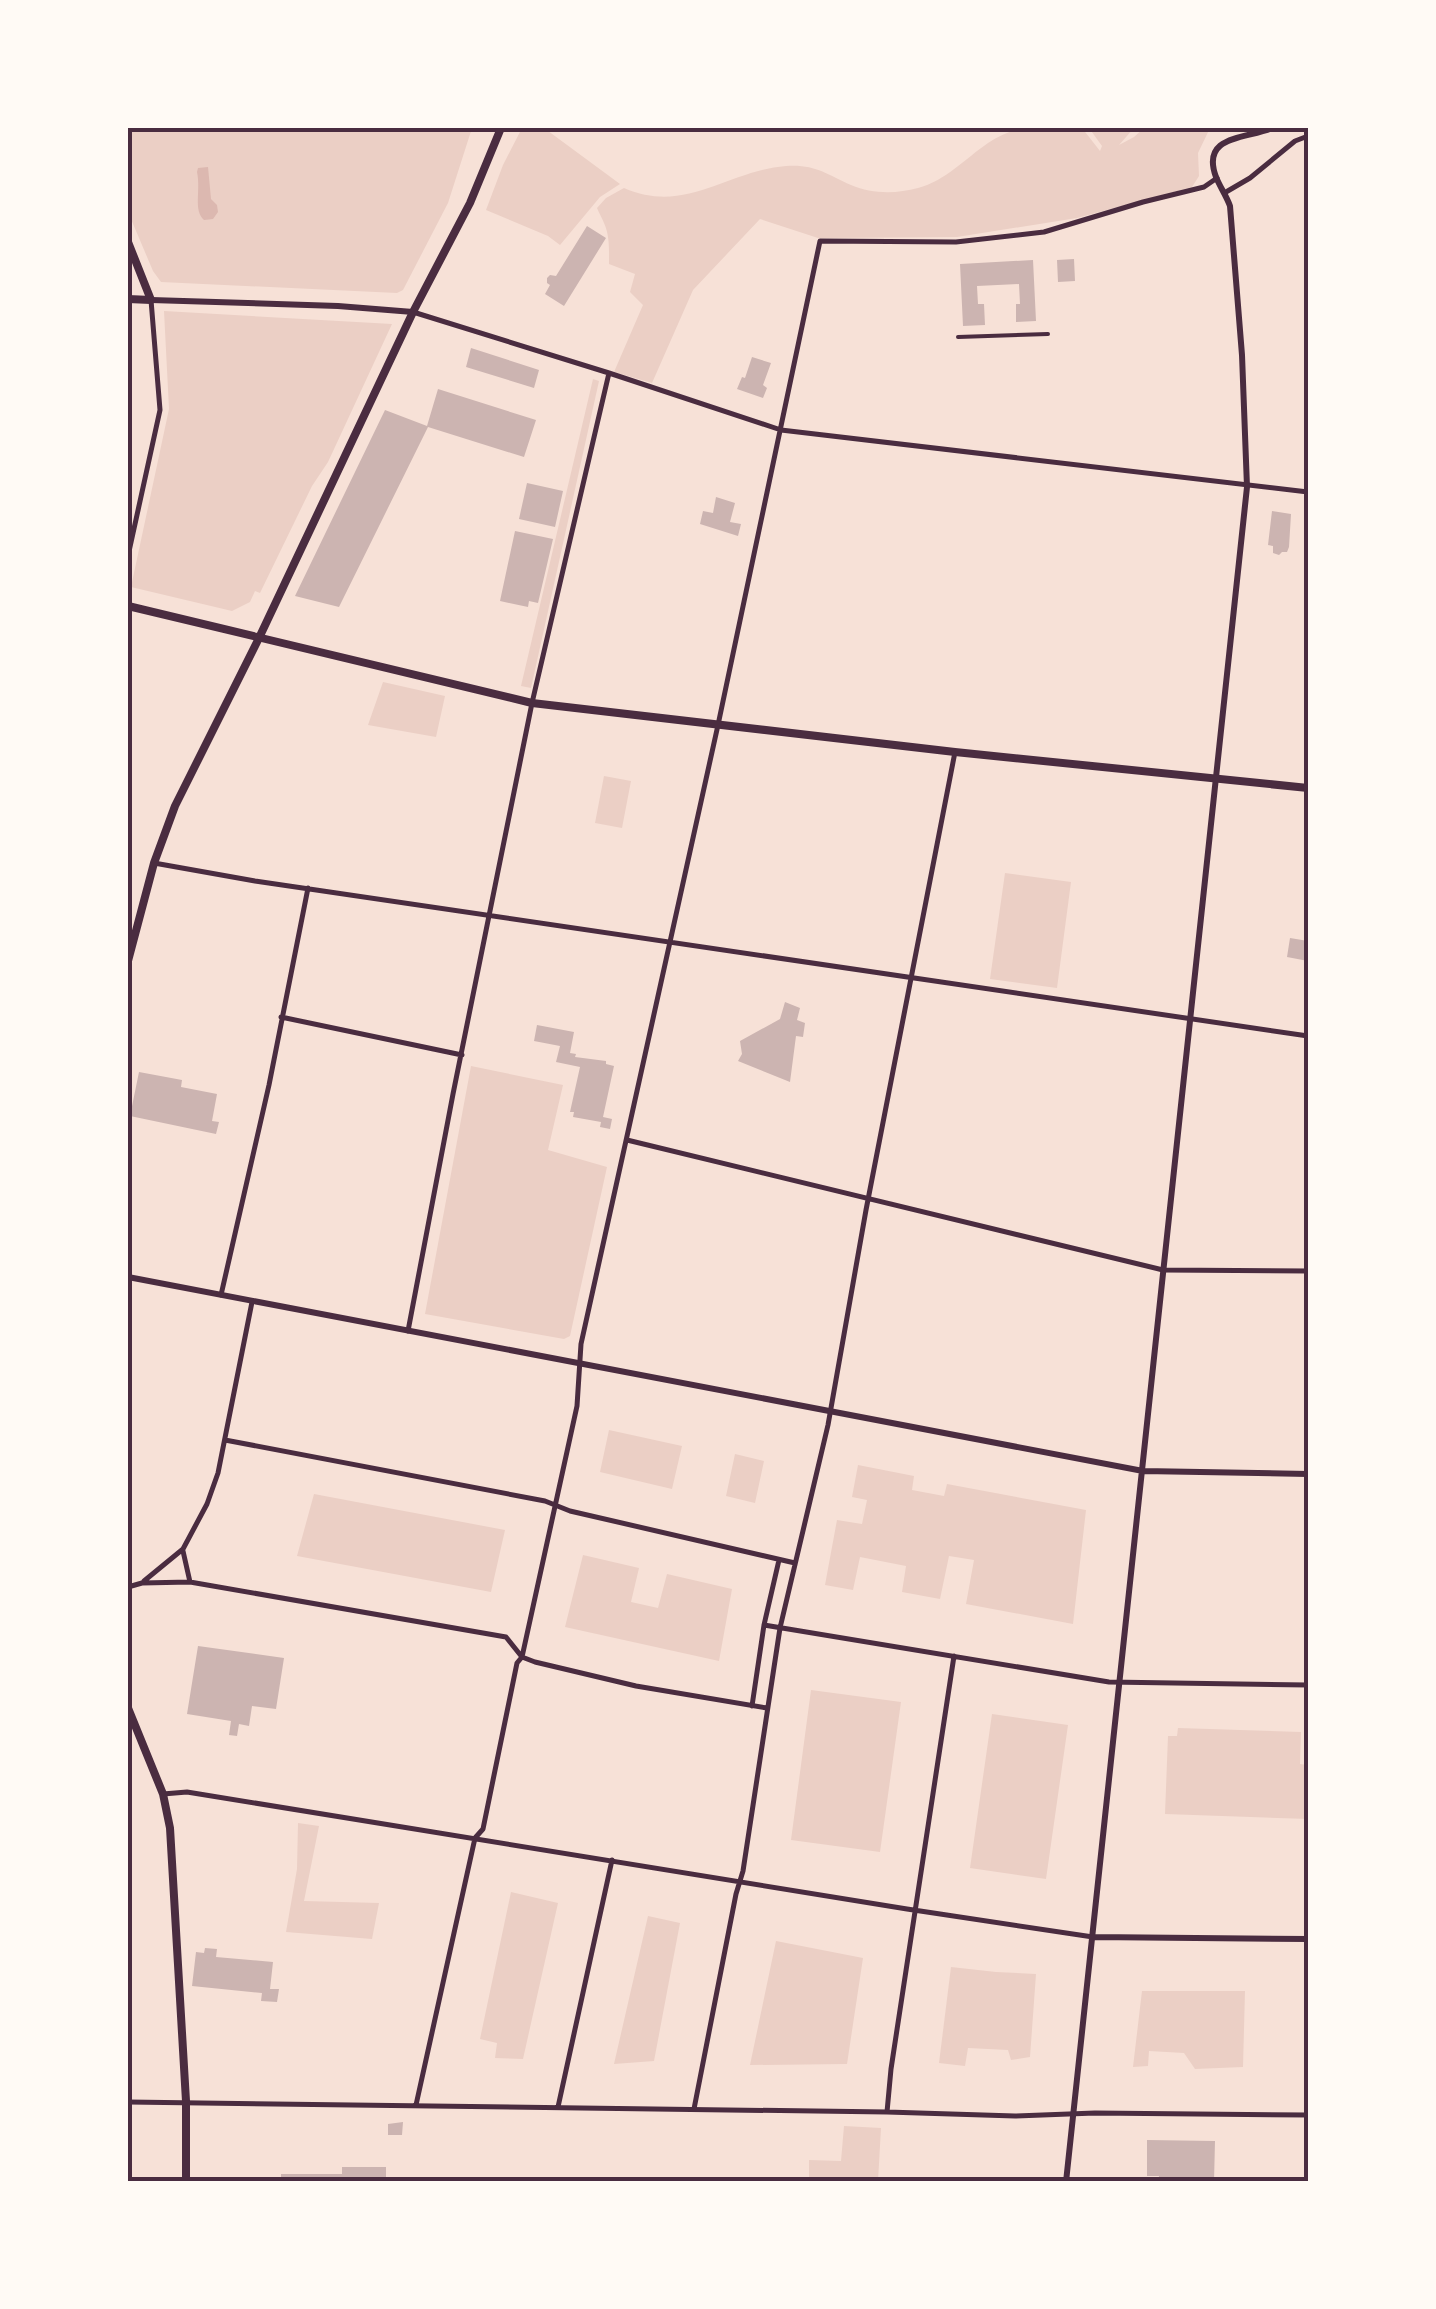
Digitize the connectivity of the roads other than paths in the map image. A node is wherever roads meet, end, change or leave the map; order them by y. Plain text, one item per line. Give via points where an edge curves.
1 (501, 128) edge
2 (1272, 128) edge
3 (1308, 136) edge
4 (1216, 178) junction
5 (1226, 192) junction
6 (128, 242) edge
7 (128, 299) edge
8 (151, 300) junction
9 (413, 312) junction
10 (1048, 334) dead end
11 (958, 337) dead end
12 (609, 373) junction
13 (781, 430) junction
14 (1247, 486) junction
15 (1308, 492) edge
16 (128, 556) edge
17 (128, 606) edge
18 (259, 638) junction
19 (532, 703) junction
20 (718, 725) junction
21 (955, 752) junction
22 (1217, 778) junction
23 (1308, 788) edge
24 (154, 863) junction
25 (308, 888) junction
26 (489, 916) junction
27 (670, 943) junction
28 (129, 948) edge
29 (128, 961) edge
30 (912, 978) junction
31 (281, 1018) junction
32 (1190, 1019) junction
33 (1308, 1036) edge
34 (462, 1055) junction
35 (626, 1140) junction
36 (868, 1197) junction
37 (1163, 1270) junction
38 (1308, 1271) edge
39 (128, 1277) edge
40 (221, 1295) junction
41 (252, 1301) junction
42 (408, 1331) junction
43 (580, 1364) junction
44 (829, 1411) junction
45 (225, 1440) junction
46 (1143, 1471) junction
47 (1308, 1474) edge
48 (556, 1506) junction
49 (183, 1549) junction
50 (779, 1560) junction
51 (795, 1563) junction
52 (190, 1582) junction
53 (142, 1583) junction
54 (128, 1587) edge
55 (764, 1625) junction
56 (780, 1628) junction
57 (954, 1656) junction
58 (522, 1657) junction
59 (1120, 1683) junction
60 (1308, 1685) edge
61 (752, 1706) junction
62 (128, 1708) edge
63 (767, 1708) junction
64 (164, 1794) junction
65 (476, 1838) junction
66 (612, 1860) junction
67 (740, 1882) junction
68 (916, 1911) junction
69 (1093, 1937) junction
70 (1308, 1939) edge
71 (128, 2102) edge
72 (186, 2102) junction
73 (416, 2105) junction
74 (558, 2107) junction
75 (694, 2109) junction
76 (887, 2112) junction
77 (1073, 2114) junction
78 (1308, 2115) edge
79 (186, 2182) edge
80 (1066, 2182) edge

1 - 9 main road
2 - 4 street via 1220,144
3 - 5 street
4 - 5 street
4 - 13 street via 1044,232 956,242 820,240
5 - 14 street
6 - 8 main road
7 - 8 main road
8 - 9 street
8 - 16 street via 160,410
9 - 12 street
9 - 18 main road
10 - 11 street
12 - 13 street
12 - 19 street
13 - 14 street
13 - 20 street
14 - 15 street
14 - 22 street
17 - 18 main road
18 - 19 main road
18 - 24 main road via 182,790
19 - 20 main road
19 - 26 street
20 - 21 main road
20 - 27 street
21 - 22 main road
21 - 30 street
22 - 23 main road
22 - 32 street
24 - 25 street
24 - 28 main road
25 - 26 street
25 - 31 street
26 - 27 street
26 - 34 street
27 - 30 street
27 - 35 street
28 - 29 main road
30 - 32 street
30 - 36 street
31 - 34 street
31 - 40 street
32 - 33 street
32 - 37 street
34 - 42 street
35 - 36 street
35 - 43 street
36 - 37 street
36 - 44 street
37 - 38 street
37 - 46 street
39 - 40 street
40 - 41 street
41 - 42 street
41 - 45 street
42 - 43 street
43 - 44 street
43 - 48 street
44 - 46 street
44 - 51 street
45 - 48 street
45 - 49 street via 207,1504
46 - 47 street
46 - 59 street
48 - 50 street
48 - 58 street
49 - 52 street
49 - 53 street
50 - 51 street
50 - 55 street
51 - 56 street
52 - 53 street
52 - 58 street via 506,1636
53 - 54 street
55 - 56 street
55 - 61 street
56 - 57 street
56 - 63 street
57 - 59 street
57 - 68 street
58 - 61 street
58 - 65 street
59 - 60 street
59 - 69 street
61 - 63 street
62 - 64 main road
63 - 67 street
64 - 65 street via 187,1792
64 - 72 main road
65 - 66 street
65 - 73 street
66 - 67 street
66 - 74 street
67 - 68 street
67 - 75 street
68 - 69 street
68 - 76 street
69 - 70 street
69 - 77 street
71 - 72 street
72 - 73 street
72 - 79 main road
73 - 74 street
74 - 75 street
75 - 76 street
76 - 77 street
77 - 78 street
77 - 80 street

